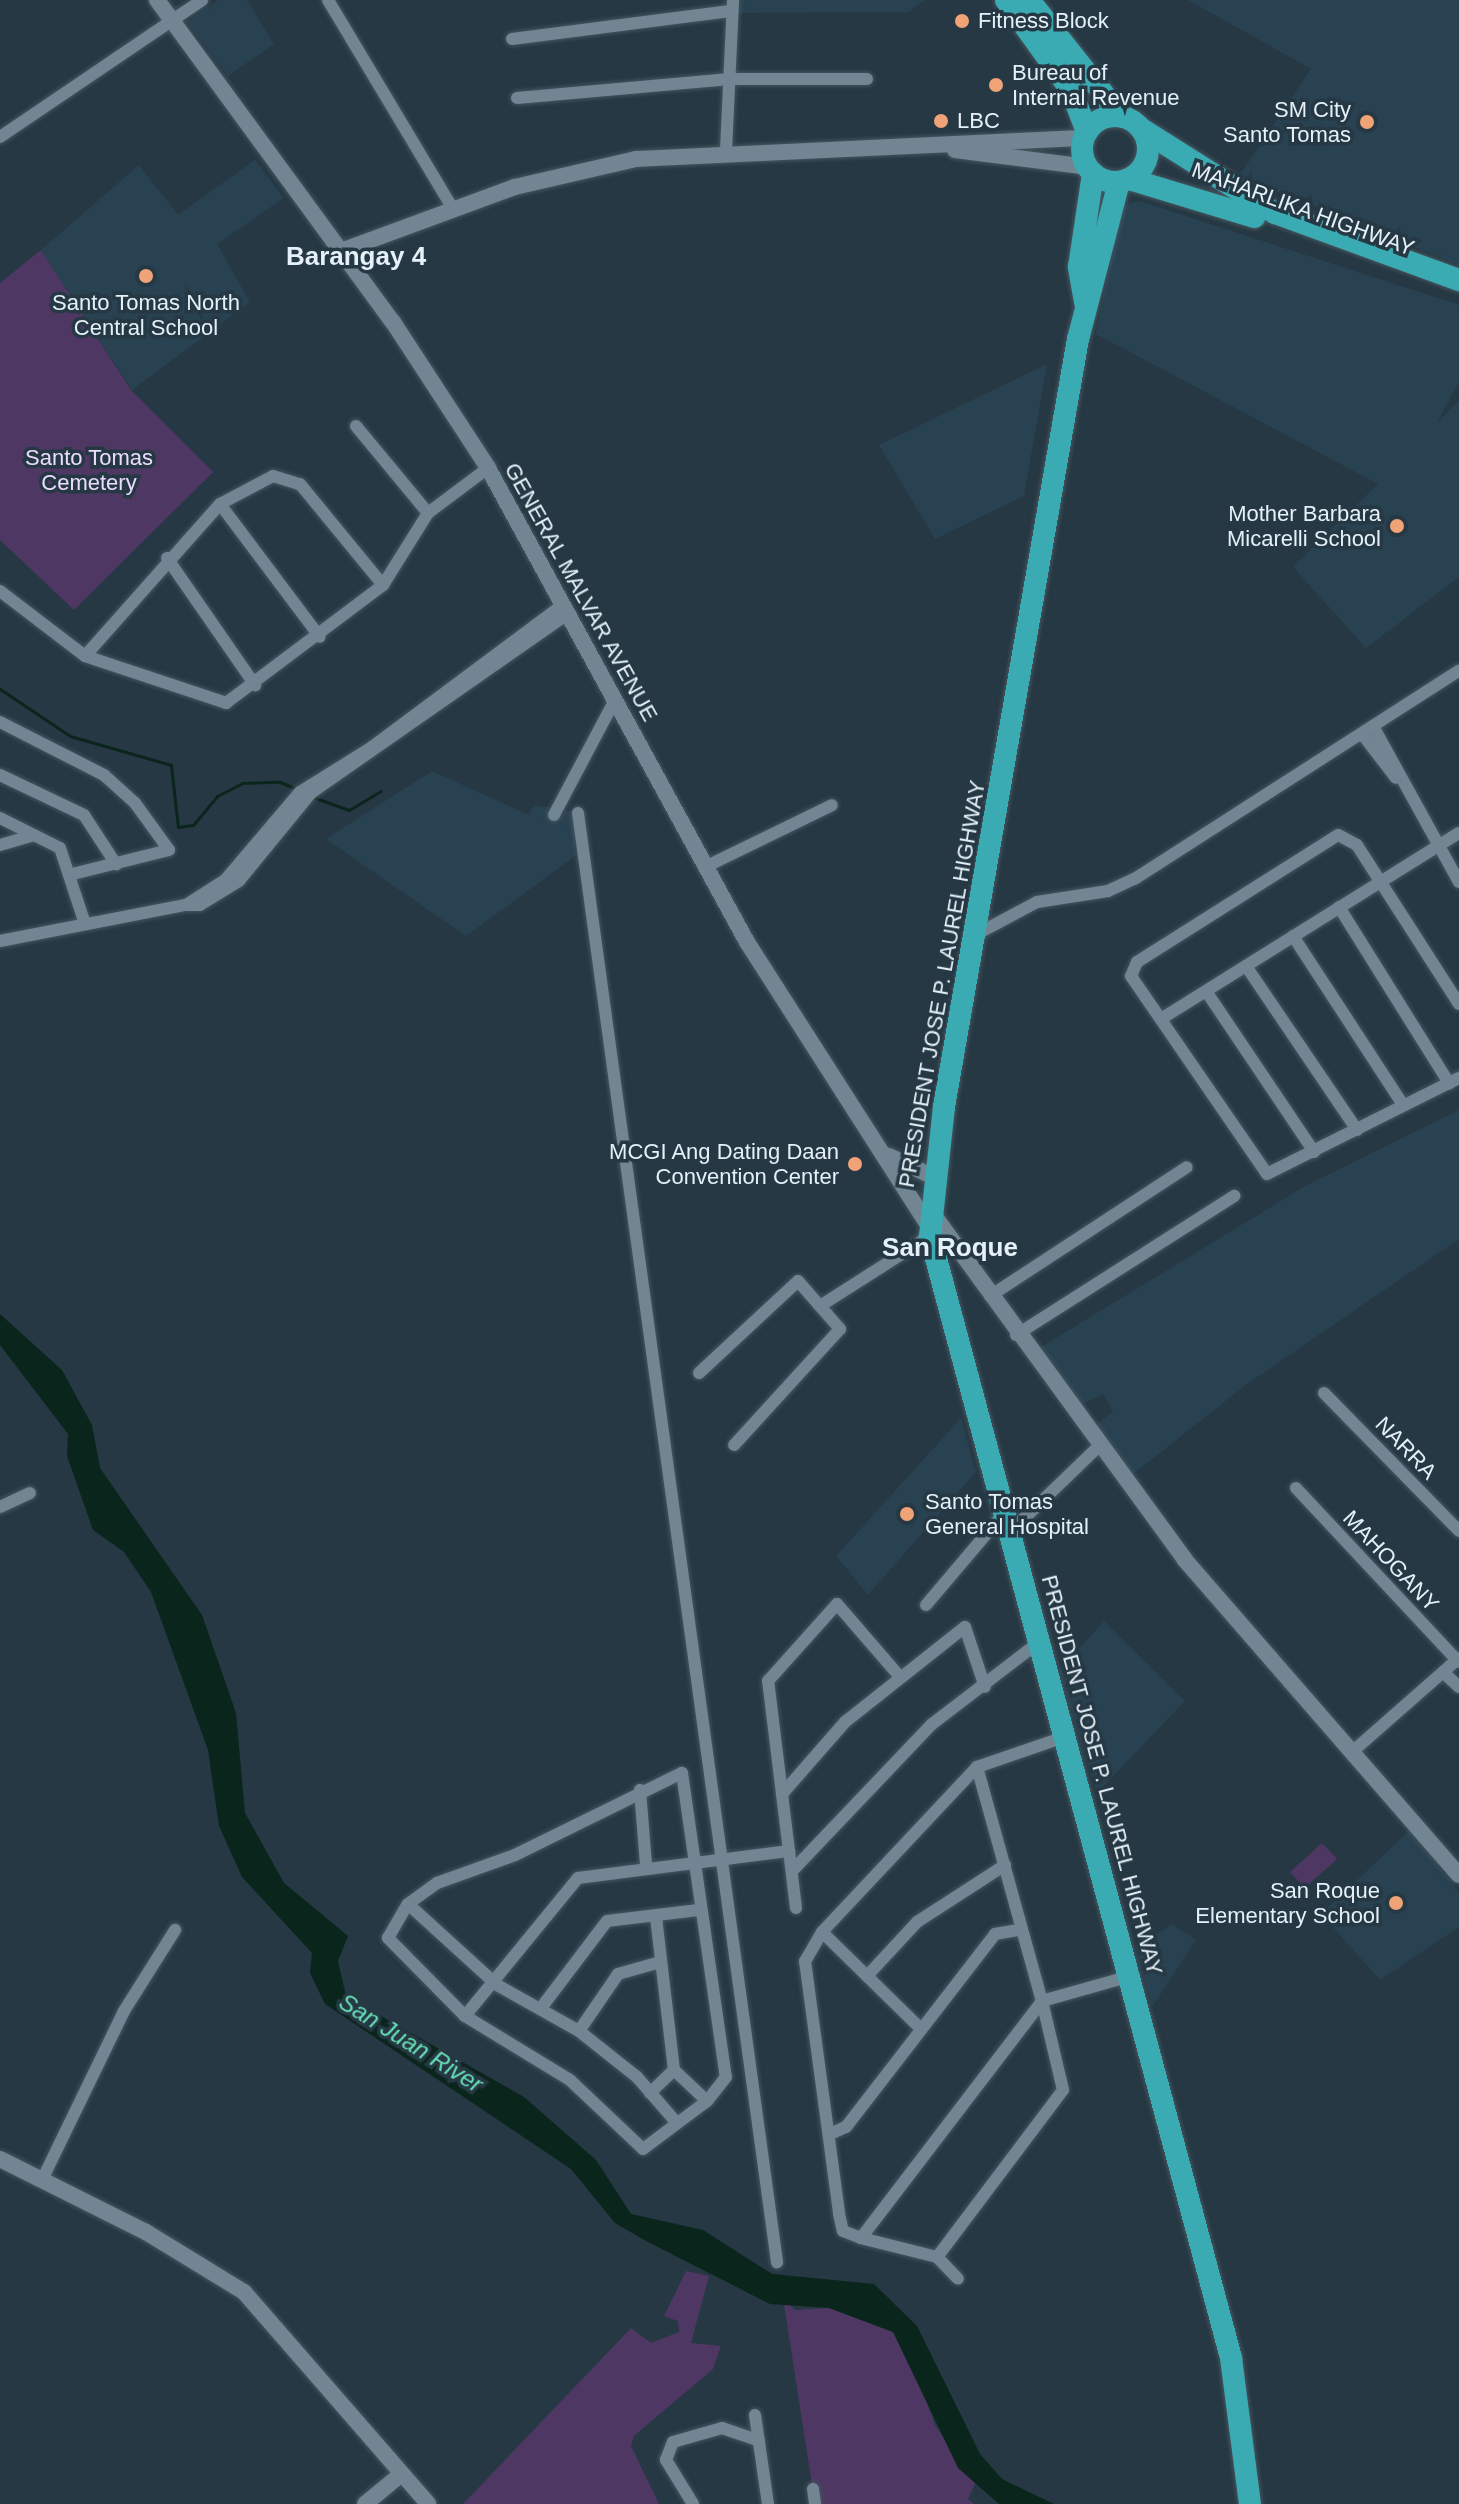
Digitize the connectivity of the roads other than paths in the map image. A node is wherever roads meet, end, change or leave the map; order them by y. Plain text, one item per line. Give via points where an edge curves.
1 (157, 0) edge
2 (202, 0) edge
3 (328, 0) edge
4 (1006, 0) edge
5 (1029, 0) edge
6 (732, 6) edge
7 (172, 20) junction
8 (512, 39) dead end
9 (730, 79) junction
10 (867, 79) dead end
11 (517, 98) dead end
12 (1121, 116) junction
13 (1143, 130) junction
14 (1085, 135) junction
15 (0, 137) edge
16 (942, 147) junction
17 (726, 150) junction
18 (1090, 170) junction
19 (1124, 180) junction
20 (453, 209) junction
21 (341, 251) junction
22 (1459, 280) edge
23 (1459, 293) edge
24 (1085, 302) junction
25 (356, 426) dead end
26 (488, 468) junction
27 (220, 504) junction
28 (428, 513) junction
29 (167, 558) junction
30 (383, 585) junction
31 (0, 591) edge
32 (567, 609) junction
33 (320, 637) junction
34 (85, 656) junction
35 (1459, 671) edge
36 (255, 685) junction
37 (616, 698) junction
38 (0, 722) edge
39 (1368, 732) junction
40 (0, 775) edge
41 (832, 805) dead end
42 (578, 813) dead end
43 (554, 815) dead end
44 (0, 818) edge
45 (1459, 833) edge
46 (34, 835) junction
47 (0, 845) edge
48 (1436, 847) junction
49 (116, 864) junction
50 (705, 867) junction
51 (69, 875) junction
52 (1378, 882) junction
53 (1459, 882) edge
54 (1339, 907) junction
55 (85, 924) junction
56 (977, 934) junction
57 (1293, 936) junction
58 (0, 941) edge
59 (1246, 966) junction
60 (1206, 991) junction
61 (1459, 1004) edge
62 (1161, 1019) junction
63 (1454, 1080) edge
64 (1403, 1105) junction
65 (1357, 1130) junction
66 (880, 1150) junction
67 (1314, 1152) junction
68 (1187, 1167) dead end
69 (934, 1177) junction
70 (1234, 1196) dead end
71 (930, 1225) junction
72 (990, 1296) junction
73 (820, 1306) junction
74 (1016, 1335) junction
75 (699, 1373) dead end
76 (1324, 1393) dead end
77 (734, 1445) dead end
78 (1099, 1446) junction
79 (1296, 1488) dead end
80 (30, 1493) dead end
81 (0, 1507) edge
82 (1010, 1519) junction
83 (1459, 1531) edge
84 (926, 1605) dead end
85 (1038, 1643) junction
86 (1458, 1660) edge
87 (1443, 1672) junction
88 (900, 1677) junction
89 (985, 1687) junction
90 (1459, 1687) edge
91 (1064, 1737) junction
92 (1352, 1752) junction
93 (977, 1767) junction
94 (640, 1790) junction
95 (782, 1794) junction
96 (789, 1851) junction
97 (720, 1859) junction
98 (696, 1861) junction
99 (646, 1865) junction
100 (1005, 1865) junction
101 (793, 1870) junction
102 (1459, 1875) edge
103 (408, 1904) junction
104 (796, 1908) dead end
105 (698, 1910) junction
106 (656, 1917) junction
107 (1022, 1929) junction
108 (175, 1930) dead end
109 (822, 1932) junction
110 (660, 1962) junction
111 (867, 1976) junction
112 (1127, 1977) junction
113 (497, 1985) junction
114 (1042, 2001) junction
115 (541, 2008) junction
116 (465, 2016) junction
117 (918, 2026) junction
118 (579, 2031) junction
119 (674, 2070) junction
120 (650, 2093) junction
121 (707, 2101) junction
122 (676, 2122) junction
123 (830, 2134) junction
124 (0, 2159) edge
125 (42, 2180) junction
126 (861, 2238) junction
127 (937, 2257) junction
128 (777, 2262) dead end
129 (958, 2279) dead end
130 (755, 2415) dead end
131 (759, 2441) junction
132 (400, 2475) junction
133 (813, 2489) dead end
134 (365, 2504) edge
135 (428, 2504) edge
136 (693, 2504) edge
137 (768, 2504) edge
138 (815, 2504) edge
139 (1250, 2504) edge

1 - 7 main road, GENERAL MALVAR AVENUE
2 - 7 street
3 - 20 street
4 - 14 highway via 1077,100
5 - 12 highway
6 - 8 street
6 - 9 street
7 - 15 street
7 - 21 main road, GENERAL MALVAR AVENUE
9 - 10 street
9 - 11 street
9 - 17 street
12 - 13 highway
12 - 14 highway via 1101,119
13 - 19 highway via 1146,160
13 - 22 highway, MAHARLIKA HIGHWAY via 1275,213
14 - 16 main road
14 - 18 highway
16 - 17 main road
16 - 18 main road
17 - 20 main road via 581,170
18 - 19 highway
18 - 24 highway, PRESIDENT JOSE P. LAUREL HIGHWAY via 1079,267
19 - 23 highway, MAHARLIKA HIGHWAY via 1213,200
19 - 24 highway, PRESIDENT JOSE P. LAUREL HIGHWAY
20 - 21 main road
21 - 26 main road, GENERAL MALVAR AVENUE
24 - 56 highway, PRESIDENT JOSE P. LAUREL HIGHWAY
25 - 28 street
26 - 28 street
26 - 32 main road, GENERAL MALVAR AVENUE
27 - 29 street
27 - 30 street via 273,476 300,484
27 - 33 street
28 - 30 street
29 - 34 street
29 - 36 street
30 - 33 street
31 - 34 street
32 - 37 main road, GENERAL MALVAR AVENUE
32 - 55 street via 300,792 225,880 186,905
33 - 36 street
34 - 36 street via 217,703
35 - 39 street
37 - 43 street
37 - 50 main road, GENERAL MALVAR AVENUE
38 - 49 street via 104,775 135,803 169,850
39 - 48 street
39 - 56 street via 1136,878 1108,891 1037,902
40 - 49 street via 84,815
41 - 50 street
42 - 97 street
44 - 46 street
45 - 48 street
46 - 47 street
46 - 51 street via 60,848
48 - 52 street
48 - 53 street
49 - 51 street
50 - 66 main road, GENERAL MALVAR AVENUE
51 - 55 street
52 - 54 street
52 - 61 street
52 - 62 street via 1357,845 1338,835 1137,962 1131,976
54 - 57 street
54 - 63 street
55 - 58 street
56 - 69 highway, PRESIDENT JOSE P. LAUREL HIGHWAY
57 - 59 street
57 - 64 street
59 - 60 street
59 - 65 street
60 - 62 street
60 - 67 street
62 - 67 street via 1267,1174
63 - 64 street
64 - 65 street
65 - 67 street
66 - 69 main road
66 - 71 main road, GENERAL MALVAR AVENUE
68 - 72 street
69 - 71 highway, PRESIDENT JOSE P. LAUREL HIGHWAY
70 - 74 street
71 - 72 main road, GENERAL MALVAR AVENUE
71 - 73 street
71 - 82 highway, PRESIDENT JOSE P. LAUREL HIGHWAY
72 - 74 main road, GENERAL MALVAR AVENUE
73 - 75 street via 798,1281
73 - 77 street via 840,1329
74 - 78 main road, GENERAL MALVAR AVENUE
76 - 83 street, NARRA
78 - 82 street
78 - 92 main road, GENERAL MALVAR AVENUE via 1185,1560
79 - 86 street, MAHOGANY
80 - 81 street
82 - 84 street
82 - 85 highway, PRESIDENT JOSE P. LAUREL HIGHWAY
85 - 89 street
85 - 91 highway, PRESIDENT JOSE P. LAUREL HIGHWAY
86 - 87 street
87 - 90 street
87 - 92 street
88 - 89 street via 965,1627
88 - 95 street via 845,1722
88 - 95 street via 837,1604 768,1681
89 - 101 street via 881,1771
91 - 93 street
91 - 112 highway, PRESIDENT JOSE P. LAUREL HIGHWAY
92 - 102 main road, GENERAL MALVAR AVENUE
93 - 100 street
93 - 109 street
94 - 98 street via 682,1773
94 - 99 street
94 - 103 street via 515,1855 437,1883
95 - 96 street
96 - 97 street
96 - 101 street
97 - 98 street
97 - 128 street
98 - 99 street
98 - 105 street
99 - 113 street via 578,1878
100 - 107 street
100 - 111 street via 917,1922
101 - 104 street
103 - 113 street
103 - 116 street via 388,1938
105 - 106 street
105 - 121 street via 726,2077
106 - 110 street
106 - 115 street via 599,1927
107 - 114 street
107 - 117 street via 995,1934
108 - 125 street via 124,2011
109 - 111 street
109 - 123 street via 805,1961
110 - 118 street via 618,1974
110 - 119 street
111 - 117 street
112 - 114 street
112 - 139 highway, PRESIDENT JOSE P. LAUREL HIGHWAY via 1231,2358
113 - 115 street
113 - 116 street
114 - 126 street
114 - 127 street via 1063,2090
115 - 118 street
116 - 122 street via 570,2080 643,2149
117 - 123 street via 846,2127
118 - 120 street
119 - 120 street
119 - 121 street
120 - 122 street
121 - 122 street
123 - 126 street via 843,2231
124 - 125 main road
125 - 132 main road via 244,2292
126 - 127 street
127 - 129 street
130 - 131 street
131 - 136 street via 722,2428 673,2442 666,2460
131 - 137 street
132 - 134 main road
132 - 135 main road
133 - 138 street

